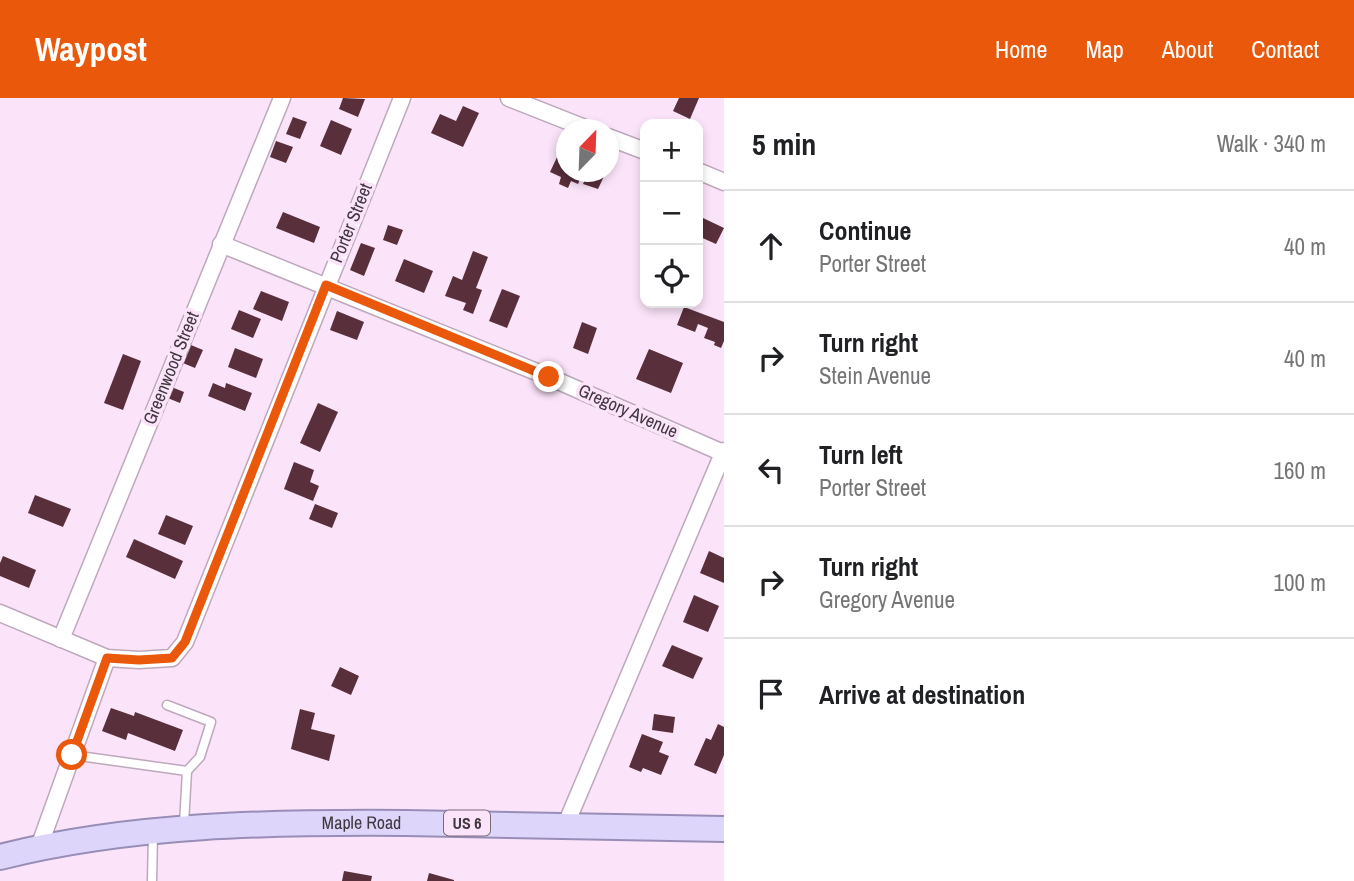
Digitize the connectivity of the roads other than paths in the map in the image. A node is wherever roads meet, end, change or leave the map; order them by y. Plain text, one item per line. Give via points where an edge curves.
1 (282, 98) edge
2 (402, 98) edge
3 (509, 98) edge
4 (562, 119) edge
5 (619, 141) edge
6 (640, 149) edge
7 (703, 174) edge
8 (724, 182) edge
9 (221, 244) junction
10 (326, 285) junction
11 (724, 452) edge
12 (0, 613) edge
13 (61, 639) junction
14 (107, 658) junction
15 (167, 705) dead end
16 (72, 755) junction
17 (187, 771) junction
18 (566, 824) junction
19 (184, 827) junction
20 (724, 829) edge
21 (154, 832) junction
22 (39, 847) junction
23 (0, 857) edge
24 (152, 881) edge

1 - 9 street, Greenwood Street
2 - 10 street, Porter Street
3 - 4 street
5 - 6 street
7 - 8 street
9 - 10 street, Gregory Avenue
9 - 13 street, Greenwood Street
10 - 11 street, Gregory Avenue
10 - 14 street, Porter Street via 185,642 172,658
11 - 18 street
12 - 13 street
13 - 14 street
14 - 16 street
15 - 17 lane via 211,722 200,757
16 - 17 lane
16 - 22 street
17 - 19 lane
18 - 19 main road, Maple Road / US 6 via 336,822
18 - 20 main road, Maple Road / US 6
19 - 21 main road, Maple Road / US 6
21 - 22 main road, Maple Road / US 6
21 - 24 lane
22 - 23 main road, Maple Road / US 6

